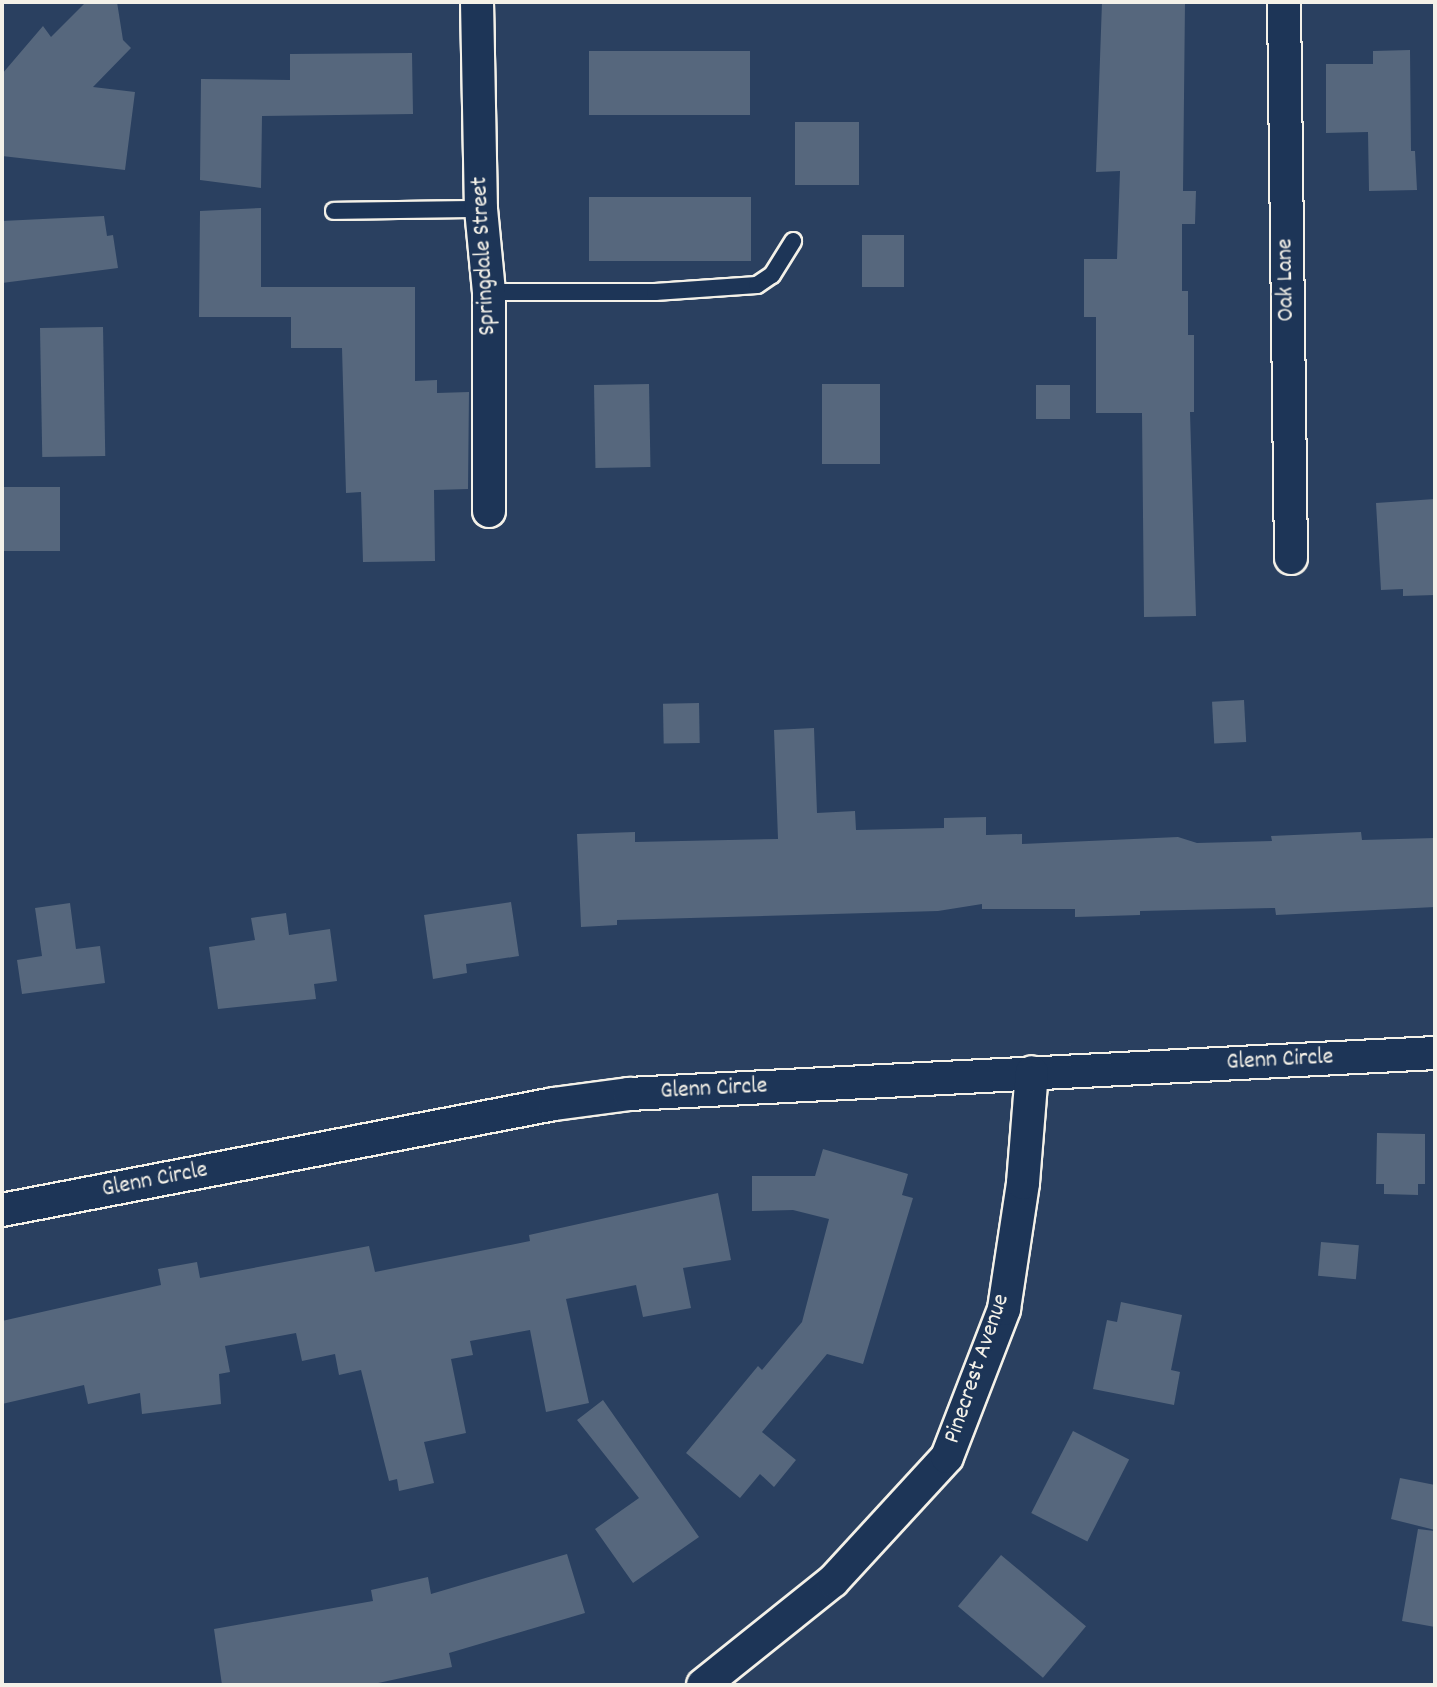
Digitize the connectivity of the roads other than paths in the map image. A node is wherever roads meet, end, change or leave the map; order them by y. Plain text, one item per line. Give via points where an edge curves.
1 (477, 2) edge
2 (1284, 2) edge
3 (481, 209) junction
4 (334, 211) dead end
5 (793, 241) dead end
6 (489, 292) junction
7 (489, 511) dead end
8 (1291, 558) dead end
9 (1435, 1054) edge
10 (1032, 1072) junction
11 (2, 1210) edge
12 (703, 1685) edge

1 - 3 street, Springdale Street
2 - 8 street, Oak Lane
3 - 4 lane
3 - 6 street, Springdale Street
5 - 6 lane via 772,275 757,285 654,292
6 - 7 street, Springdale Street
9 - 10 street, Glenn Circle
10 - 11 street, Glenn Circle via 629,1094 554,1104
10 - 12 street, Pinecrest Avenue via 1023,1183 1004,1309 947,1457 833,1581

